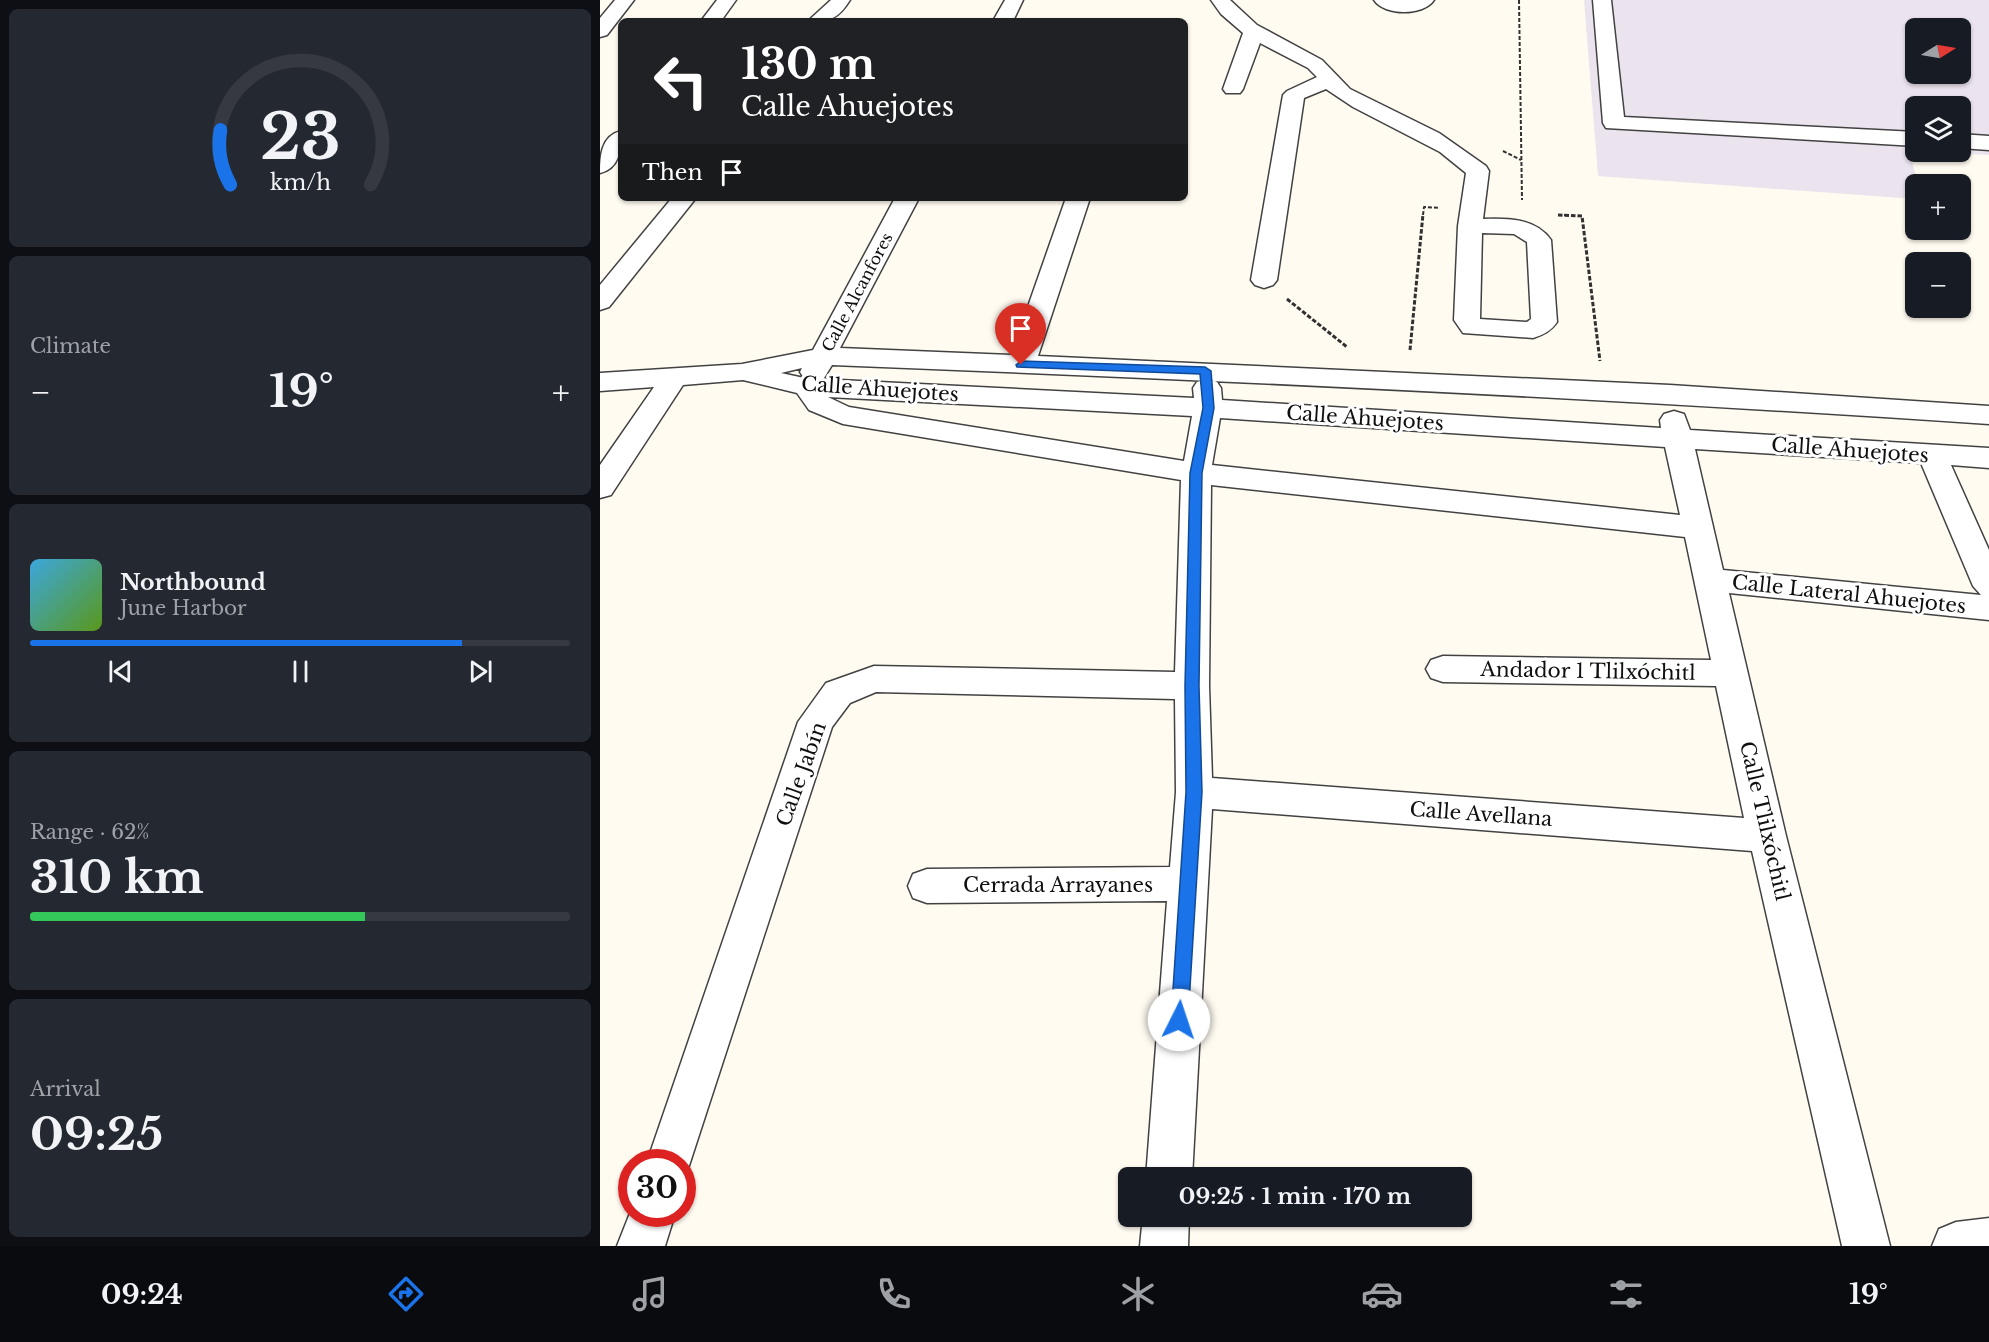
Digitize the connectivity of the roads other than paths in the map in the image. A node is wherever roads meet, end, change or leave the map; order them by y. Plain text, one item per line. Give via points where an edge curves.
1 (625, 0) edge
2 (727, 0) edge
3 (841, 0) edge
4 (1014, 0) edge
5 (1220, 0) edge
6 (1383, 0) edge
7 (1425, 0) edge
8 (1602, 0) edge
9 (713, 18) edge
10 (823, 18) edge
11 (1005, 18) edge
12 (600, 31) edge
13 (1254, 31) junction
14 (1328, 80) junction
15 (1233, 89) dead end
16 (1905, 138) edge
17 (618, 142) edge
18 (1971, 142) edge
19 (1989, 143) edge
20 (600, 165) edge
21 (682, 201) edge
22 (905, 201) edge
23 (1077, 201) edge
24 (1470, 226) junction
25 (1264, 280) road end
26 (600, 302) edge
27 (822, 356) junction
28 (1021, 365) junction
29 (1205, 371) junction
30 (742, 372) junction
31 (675, 376) junction
32 (600, 382) edge
33 (807, 387) junction
34 (1670, 394) junction
35 (1208, 408) junction
36 (1989, 415) edge
37 (1677, 439) junction
38 (1932, 455) junction
39 (1989, 458) edge
40 (1196, 473) junction
41 (600, 488) edge
42 (1697, 528) junction
43 (1710, 580) junction
44 (1989, 586) edge
45 (1989, 608) edge
46 (1443, 669) dead end
47 (1732, 673) junction
48 (1192, 686) junction
49 (1194, 792) junction
50 (1767, 836) junction
51 (1189, 884) junction
52 (927, 886) dead end
53 (673, 1149) edge
54 (1169, 1167) edge
55 (648, 1227) edge
56 (1165, 1227) edge
57 (1989, 1240) edge
58 (641, 1246) edge
59 (1164, 1246) edge
60 (1866, 1246) edge
61 (1956, 1246) edge

1 - 12 street
2 - 9 street
3 - 10 street
4 - 11 street
5 - 13 street
6 - 7 street via 1394,6 1410,7
8 - 16 street via 1614,123
13 - 14 street via 1318,66
13 - 15 street
14 - 24 street via 1341,92 1461,154 1478,171
14 - 25 street via 1294,95
17 - 20 street
18 - 19 street
21 - 26 street
22 - 27 street, Calle Alcanfores
23 - 28 street
24 - 24 street via 1469,324 1533,330 1539,327 1544,322 1539,240 1522,228
27 - 28 street, Calle Ahuejotes
27 - 30 street, Calle Ahuejotes
27 - 33 street, Calle Alcanfores
28 - 29 street, Calle Ahuejotes
29 - 34 street, Calle Ahuejotes
29 - 35 street
30 - 31 street, Calle Ahuejotes
30 - 33 street, Calle Ahuejotes
31 - 32 street, Calle Ahuejotes
31 - 41 street
33 - 35 street, Calle Ahuejotes
33 - 40 street via 819,404 843,415
34 - 36 street, Calle Ahuejotes
34 - 37 street, Calle Tlilxóchitl
35 - 37 street, Calle Ahuejotes
35 - 40 street
37 - 38 street, Calle Ahuejotes
37 - 42 street, Calle Tlilxóchitl
38 - 39 street, Calle Ahuejotes
38 - 44 street
40 - 42 street
40 - 48 street
42 - 43 street, Calle Tlilxóchitl
43 - 45 street, Calle Lateral Ahuejotes
43 - 47 street, Calle Tlilxóchitl
46 - 47 street, Andador 1 Tlilxóchitl
47 - 50 street, Calle Tlilxóchitl
48 - 49 street
48 - 53 street, Calle Jabín via 874,680 838,693 816,722
49 - 50 street, Calle Avellana
49 - 51 street
50 - 60 street, Calle Tlilxóchitl
51 - 52 street, Cerrada Arrayanes
51 - 54 street
55 - 58 street
56 - 59 street
57 - 61 street

